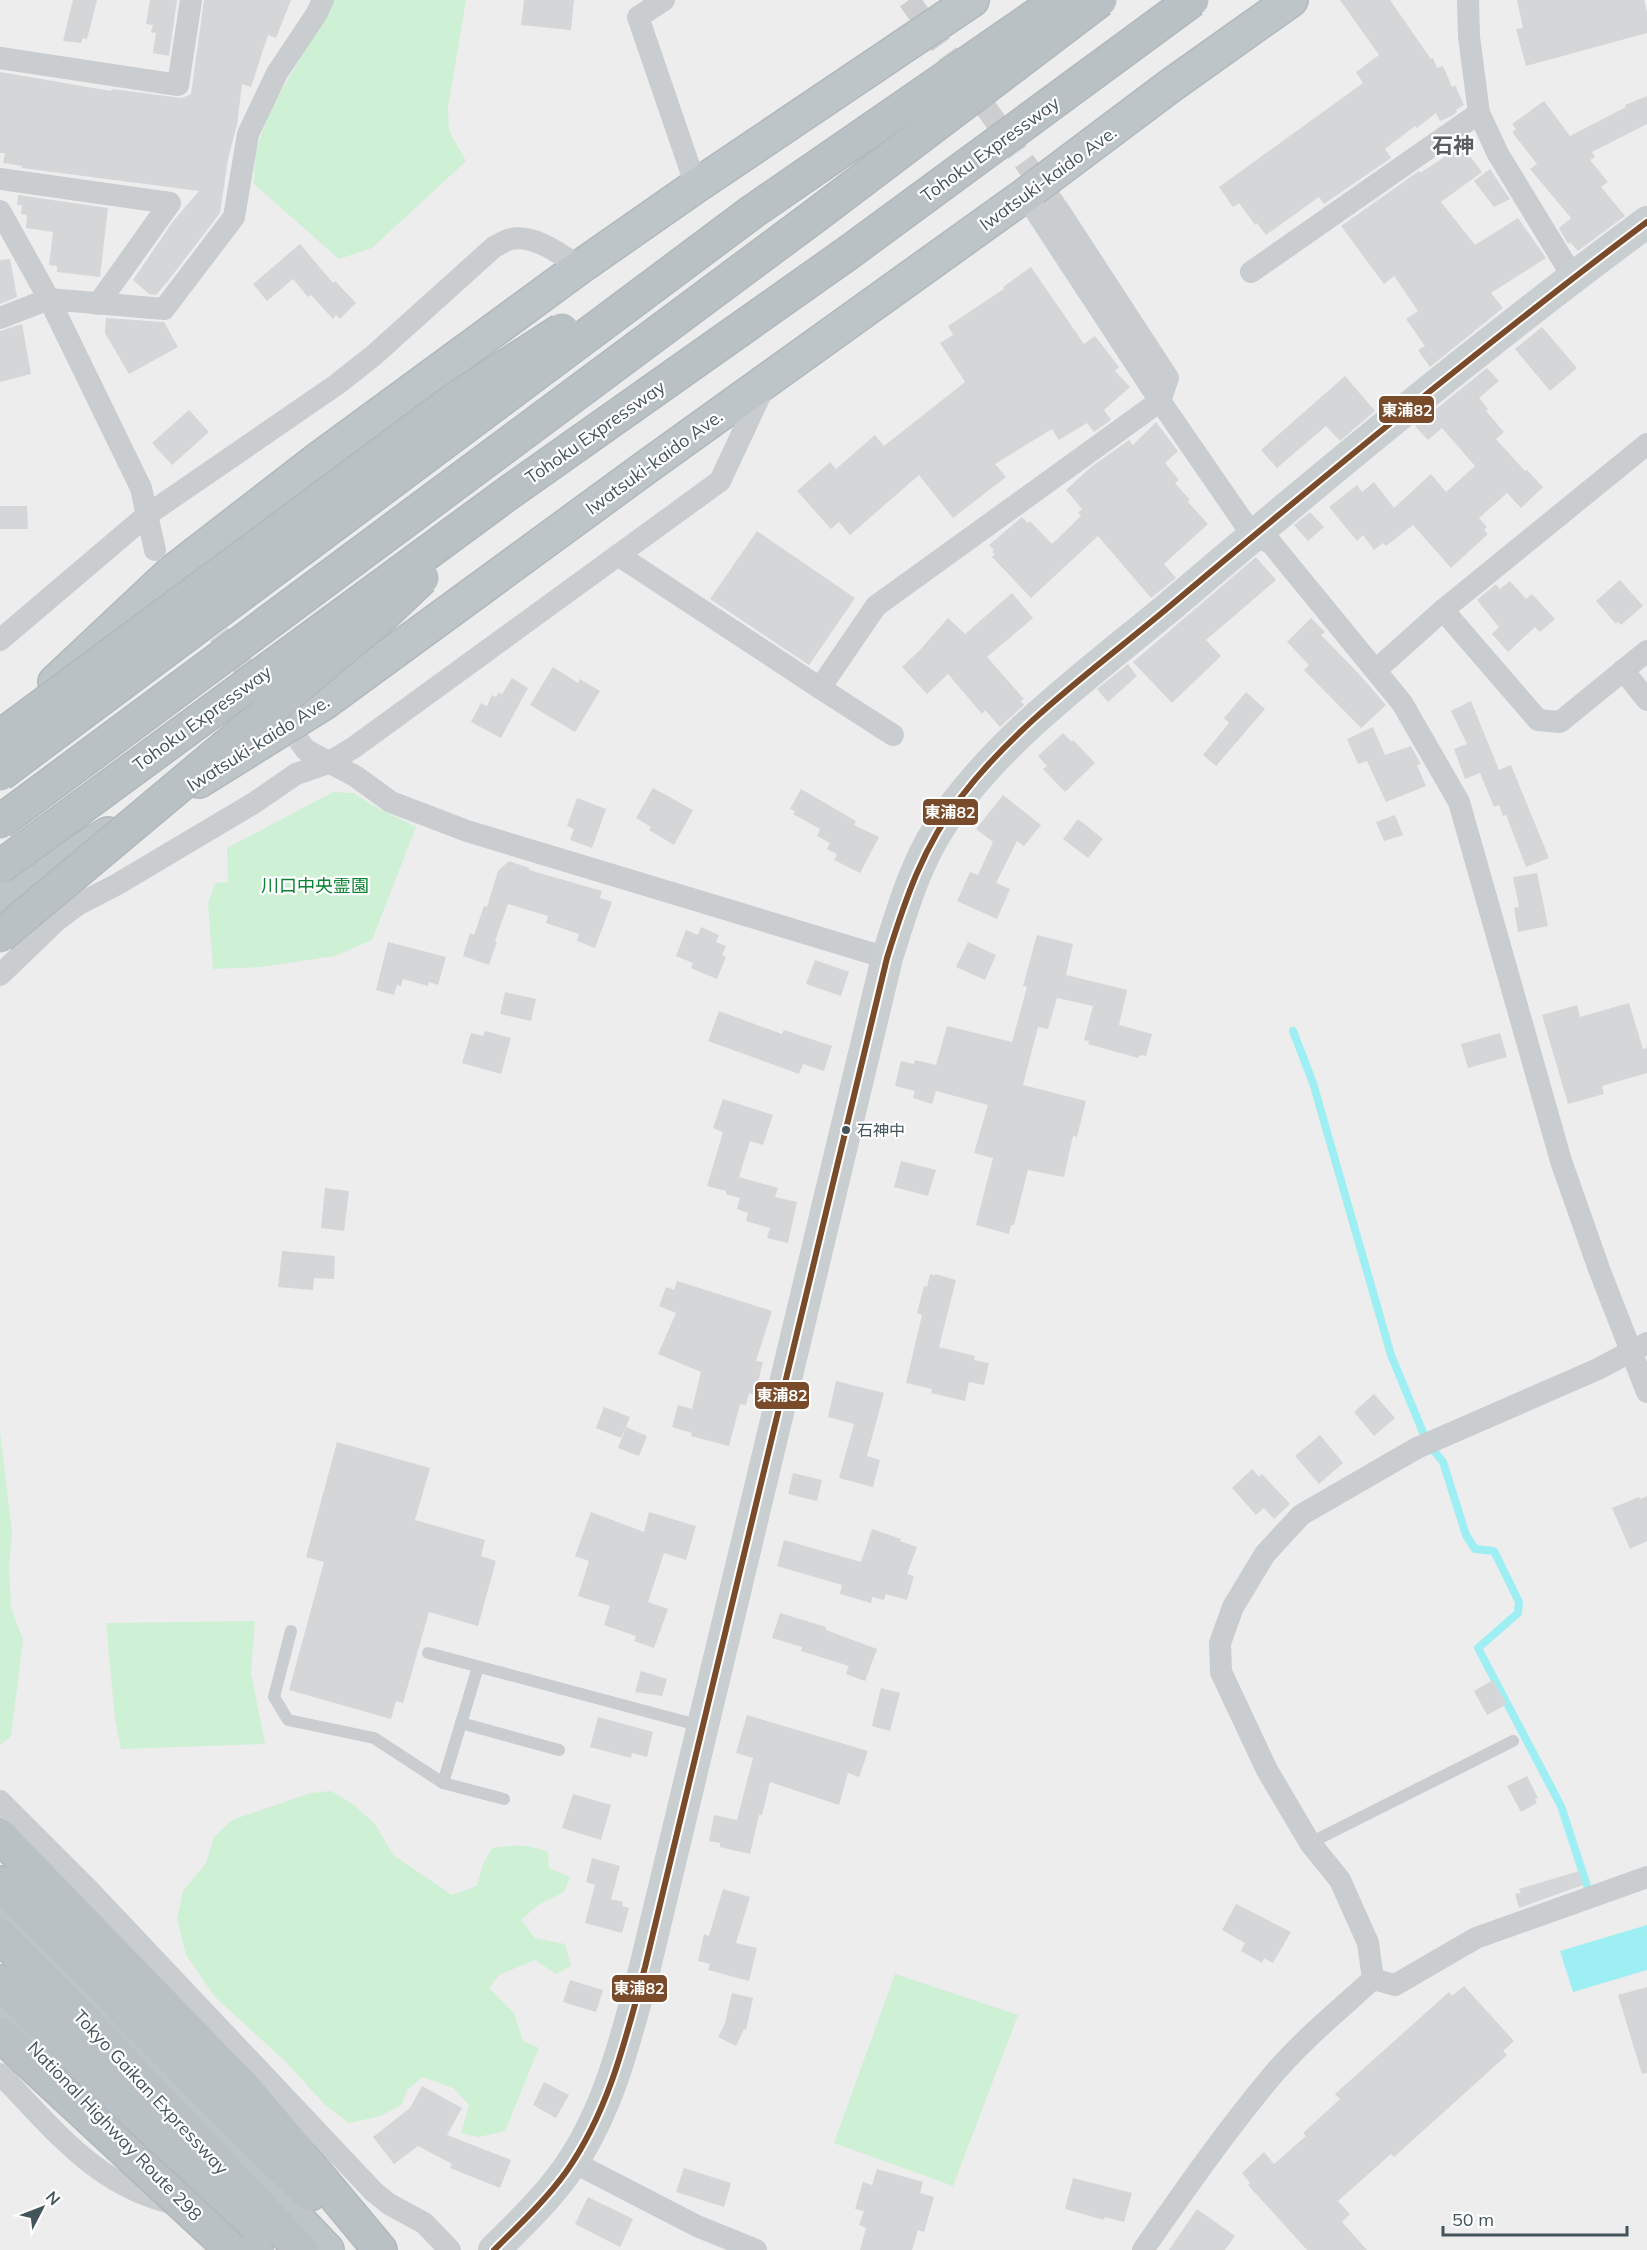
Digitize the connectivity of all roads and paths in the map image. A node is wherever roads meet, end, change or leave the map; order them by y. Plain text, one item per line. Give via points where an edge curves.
1 (191, 0) edge
2 (323, 0) edge
3 (664, 0) edge
4 (972, 0) edge
5 (1059, 0) edge
6 (1100, 0) edge
7 (1192, 0) edge
8 (1290, 0) edge
9 (1468, 0) edge
10 (634, 8) edge
11 (0, 58) edge
12 (1479, 113) junction
13 (0, 179) edge
14 (696, 186) junction
15 (1025, 195) junction
16 (1058, 209) tunnel mouth
17 (0, 211) edge
18 (752, 212) junction
19 (1647, 222) edge
20 (580, 267) junction
21 (1251, 272) dead end
22 (1573, 276) junction
23 (50, 299) junction
24 (98, 304) junction
25 (0, 318) edge
26 (767, 381) junction
27 (1160, 401) junction
28 (1647, 444) edge
29 (507, 494) junction
30 (147, 515) junction
31 (1253, 536) junction
32 (155, 550) dead end
33 (618, 555) junction
34 (1443, 610) junction
35 (0, 639) edge
36 (1647, 651) edge
37 (1376, 670) junction
38 (1623, 670) junction
39 (819, 688) junction
40 (1647, 700) edge
41 (894, 735) dead end
42 (0, 736) edge
43 (306, 750) tunnel mouth
44 (328, 763) junction
45 (0, 774) edge
46 (0, 822) edge
47 (0, 867) edge
48 (0, 898) edge
49 (2, 935) edge
50 (887, 958) junction
51 (0, 975) edge
52 (1640, 1348) edge
53 (1647, 1392) edge
54 (291, 1632) dead end
55 (428, 1653) dead end
56 (478, 1666) junction
57 (461, 1723) junction
58 (702, 1727) junction
59 (1513, 1741) dead end
60 (560, 1750) dead end
61 (443, 1783) junction
62 (504, 1799) dead end
63 (0, 1801) edge
64 (0, 1836) edge
65 (1310, 1843) junction
66 (1647, 1877) edge
67 (0, 1883) edge
68 (0, 1908) edge
69 (0, 1936) edge
70 (1373, 1979) junction
71 (0, 1982) edge
72 (0, 2013) edge
73 (0, 2021) edge
74 (0, 2034) edge
75 (0, 2074) edge
76 (87, 2101) junction
77 (573, 2162) junction
78 (190, 2207) junction
79 (230, 2250) edge
80 (256, 2250) edge
81 (301, 2250) edge
82 (327, 2250) edge
83 (367, 2250) edge
84 (380, 2250) edge
85 (450, 2250) edge
86 (494, 2250) edge
87 (756, 2250) edge
88 (1143, 2250) edge

1 - 11 street via 178,85
2 - 24 street via 277,73 248,134 234,217 164,309
3 - 10 street
4 - 14 highway
5 - 18 highway, bridge
6 - 46 highway, Tohoku Expressway, bridge
7 - 29 highway, Tohoku Expressway, bridge via 858,246
8 - 15 highway, Iwatsuki-kaido Ave.
9 - 12 street
10 - 14 street
12 - 21 street
12 - 22 street via 1498,154
13 - 24 street via 170,203
14 - 20 highway
15 - 26 highway, Iwatsuki-kaido Ave.
15 - 27 street
16 - 27 street via 1168,378
17 - 23 street
18 - 42 highway, bridge via 675,256 457,398
18 - 45 highway, bridge
19 - 22 main road
20 - 30 street via 548,247 529,241 512,239 494,247 374,356
20 - 42 highway via 317,460 171,573
22 - 31 main road
23 - 24 street
23 - 25 street
23 - 30 street via 141,488
26 - 33 street via 720,481
26 - 48 highway, Iwatsuki-kaido Ave. via 324,703 242,756
27 - 31 street
27 - 39 street via 876,606
28 - 34 street
29 - 47 highway, Tohoku Expressway, bridge
29 - 49 highway, bridge via 383,615
30 - 32 street
30 - 35 street
31 - 37 street via 1271,543
31 - 50 main road via 1026,729 969,788 939,828 918,868
33 - 39 street
33 - 44 street
34 - 37 street
34 - 38 street via 1538,720 1560,722
36 - 38 street
37 - 52 street via 1402,703 1459,802 1561,1161 1599,1269
38 - 40 street
39 - 41 street
43 - 44 street
44 - 50 street via 355,776 391,802 467,831
44 - 51 street via 296,774 79,904
50 - 58 main road
52 - 53 street
52 - 65 street via 1417,1448 1301,1515 1265,1554 1233,1607 1220,1643 1221,1672 1267,1770
54 - 61 lane via 274,1697 288,1720 374,1738
55 - 56 lane
56 - 57 lane
56 - 58 lane
57 - 60 lane
57 - 61 lane
58 - 77 main road via 631,2018 605,2099
59 - 65 lane
61 - 62 lane
63 - 85 street via 374,2192 424,2223
64 - 84 highway via 249,2093
65 - 70 street via 1340,1881 1368,1943
66 - 70 street via 1476,1938 1395,1985
67 - 83 highway
68 - 82 highway
69 - 81 highway, Tokyo Gaikan Expressway
70 - 88 street via 1272,2076 1210,2154
71 - 80 highway, Tokyo Gaikan Expressway
72 - 76 highway, National Highway Route 298
73 - 76 highway
74 - 79 highway, bridge
75 - 78 street via 82,2158 116,2182 162,2202
76 - 78 highway, National Highway Route 298
77 - 86 main road
77 - 87 street via 697,2226
78 - 79 highway, National Highway Route 298

